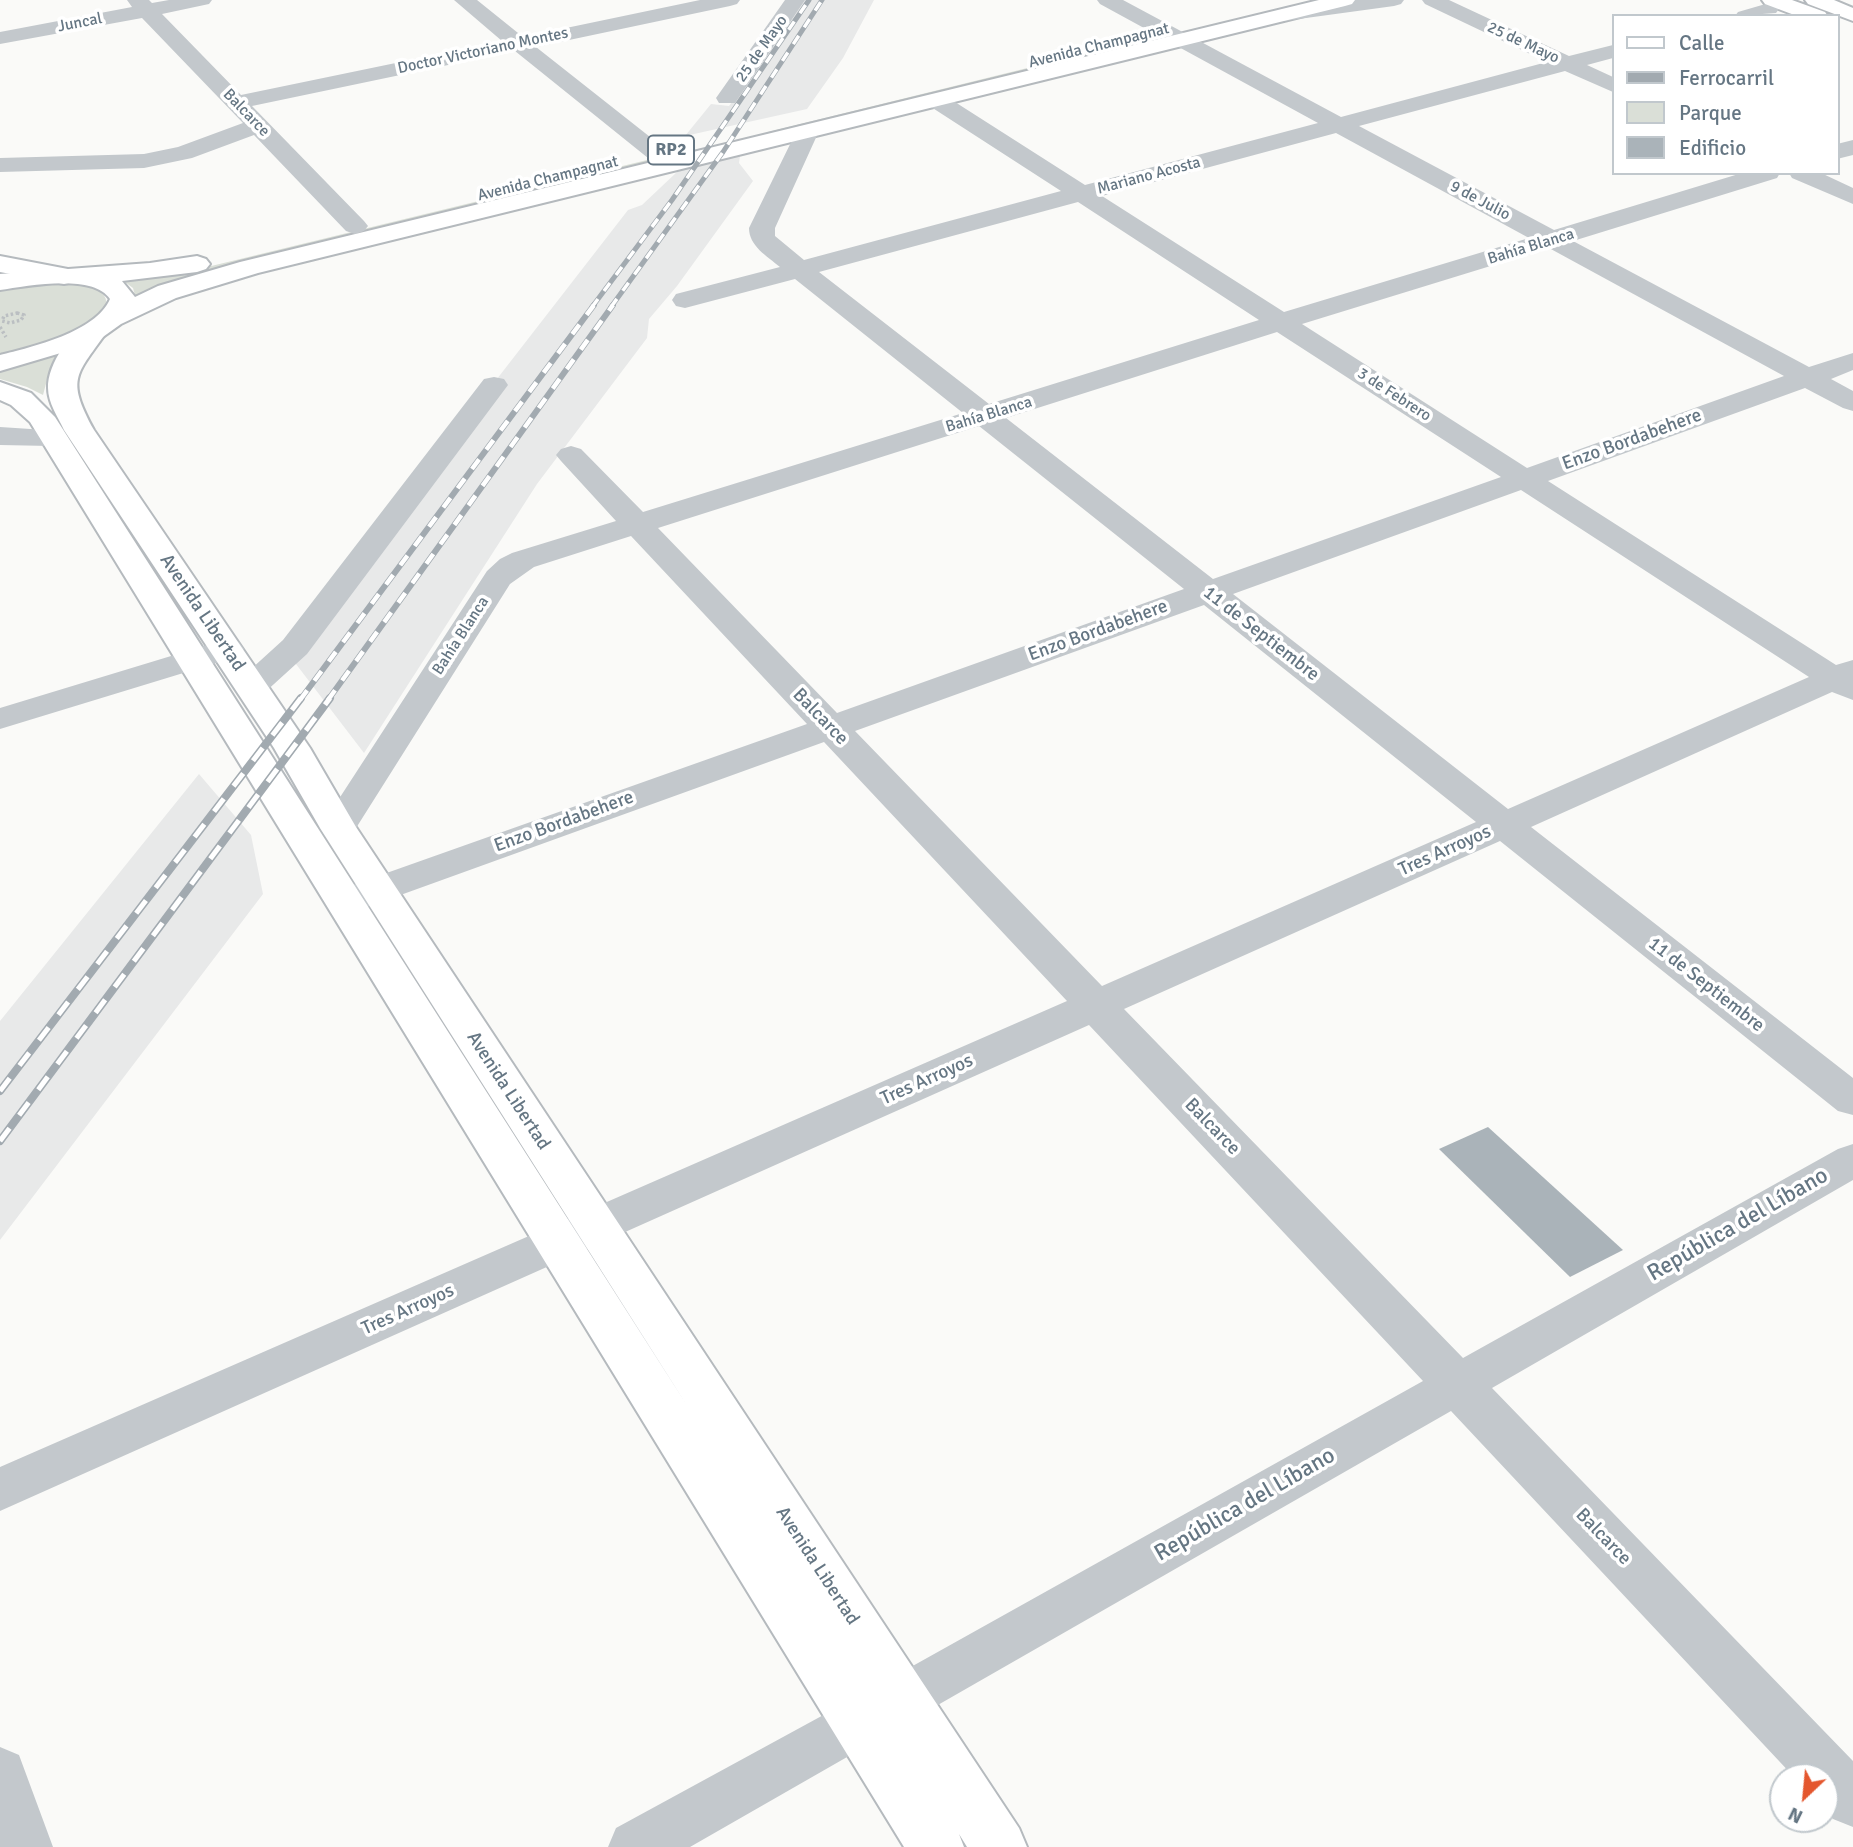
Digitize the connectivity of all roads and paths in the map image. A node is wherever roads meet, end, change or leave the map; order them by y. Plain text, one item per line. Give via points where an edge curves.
1 (202, 0) edge
2 (464, 0) edge
3 (730, 0) edge
4 (795, 0) edge
5 (1107, 0) edge
6 (1345, 0) edge
7 (1394, 0) edge
8 (1432, 0) edge
9 (1746, 0) edge
10 (142, 5) edge
11 (1276, 5) edge
12 (1778, 6) edge
13 (1816, 10) edge
14 (1752, 14) edge
15 (1853, 15) edge
16 (1172, 35) junction
17 (0, 38) edge
18 (520, 44) junction
19 (1612, 51) edge
20 (1567, 64) junction
21 (1612, 85) edge
22 (727, 98) dead end
23 (936, 100) junction
24 (236, 103) junction
25 (258, 125) junction
26 (1339, 125) junction
27 (807, 131) junction
28 (656, 153) junction
29 (0, 165) edge
30 (1762, 175) edge
31 (1805, 175) edge
32 (1082, 194) junction
33 (1853, 197) edge
34 (355, 226) junction
35 (1554, 241) junction
36 (0, 264) edge
37 (799, 270) junction
38 (71, 276) junction
39 (0, 282) edge
40 (685, 300) dead end
41 (1, 321) edge
42 (1281, 322) junction
43 (105, 323) junction
44 (1853, 361) edge
45 (0, 363) edge
46 (1808, 377) junction
47 (494, 386) dead end
48 (0, 390) edge
49 (1853, 402) edge
50 (985, 416) junction
51 (0, 436) edge
52 (51, 437) junction
53 (570, 455) dead end
54 (1524, 479) junction
55 (636, 523) junction
56 (1208, 592) junction
57 (211, 654) junction
58 (1847, 680) edge
59 (251, 687) junction
60 (0, 719) edge
61 (830, 727) junction
62 (1503, 825) junction
63 (338, 828) junction
64 (360, 895) junction
65 (1096, 1005) junction
66 (1853, 1100) edge
67 (1853, 1160) edge
68 (577, 1235) junction
69 (1457, 1384) junction
70 (0, 1490) edge
71 (881, 1711) junction
72 (0, 1773) edge
73 (1853, 1800) edge
74 (25, 1847) edge
75 (636, 1847) edge
76 (936, 1847) edge
77 (999, 1847) edge

1 - 10 street, Juncal
2 - 18 street
3 - 18 street, Doctor Victoriano Montes
4 - 22 street, 25 de Mayo
5 - 16 street, 9 de Julio
6 - 11 main road, Avenida Champagnat / RP2
7 - 11 street, Avenida Champagnat
8 - 20 street, 25 de Mayo
9 - 12 main road
10 - 17 street, Juncal
10 - 24 street, Balcarce
11 - 16 main road, Avenida Champagnat / RP2
12 - 13 main road
12 - 14 street
13 - 15 main road
16 - 23 main road, Avenida Champagnat / RP2
16 - 26 street, 9 de Julio
16 - 28 main road, Avenida Champagnat / RP2
18 - 24 street, Doctor Victoriano Montes
18 - 28 street
19 - 20 street, Mariano Acosta
20 - 21 street, 25 de Mayo
20 - 26 street, Mariano Acosta
23 - 27 main road, Avenida Champagnat / RP2
23 - 32 street, 3 de Febrero
24 - 25 street, Balcarce
25 - 29 street via 197,149 152,160
25 - 34 street, Balcarce
26 - 32 street, Mariano Acosta
26 - 35 street, 9 de Julio
27 - 37 street, 11 de Septiembre via 762,228 767,244
27 - 43 main road, Avenida Champagnat / RP2 via 234,271 167,292
28 - 34 main road, Avenida Champagnat / RP2
30 - 35 street, Bahía Blanca
31 - 33 street
32 - 37 street, Mariano Acosta
32 - 42 street, 3 de Febrero
34 - 38 main road, Avenida Champagnat / RP2 via 191,265
35 - 42 street, Bahía Blanca
35 - 46 street, 9 de Julio
36 - 38 main road
37 - 40 street, Mariano Acosta
37 - 50 street, 11 de Septiembre
38 - 39 main road, RP2
38 - 43 main road, RP2 via 116,287 123,299
41 - 41 path via 14,323 24,315 10,314
42 - 50 street, Bahía Blanca
42 - 54 street, 3 de Febrero
43 - 45 main road, RP2 via 51,349
43 - 57 main road, Avenida Libertad via 80,346 68,366 64,401
44 - 46 street, Enzo Bordabehere
46 - 49 street, 9 de Julio
46 - 54 street, Enzo Bordabehere
47 - 59 street via 295,647
48 - 52 main road, Avenida Libertad via 41,416
50 - 55 street, Bahía Blanca
50 - 56 street, 11 de Septiembre
51 - 52 street
52 - 57 main road, Avenida Libertad
53 - 55 street, Balcarce
54 - 56 street, Enzo Bordabehere
54 - 58 street, 3 de Febrero
55 - 61 street, Balcarce
55 - 63 street, Bahía Blanca via 523,560 504,572
56 - 61 street, Enzo Bordabehere
56 - 62 street, 11 de Septiembre
57 - 59 main road, Avenida Libertad
57 - 60 street
57 - 64 main road, Avenida Libertad
58 - 62 street, Tres Arroyos
59 - 63 main road, Avenida Libertad
61 - 64 street, Enzo Bordabehere
61 - 65 street, Balcarce
62 - 65 street, Tres Arroyos
62 - 66 street, 11 de Septiembre
63 - 64 main road, Avenida Libertad
64 - 68 main road, Avenida Libertad
65 - 68 street, Tres Arroyos
65 - 69 street, Balcarce
67 - 69 street, República del Líbano
68 - 70 street, Tres Arroyos
68 - 71 main road, Avenida Libertad
69 - 71 street, República del Líbano
69 - 73 street, Balcarce
71 - 75 street, República del Líbano
71 - 76 main road, Avenida Libertad
71 - 77 main road, Avenida Libertad
72 - 74 street

